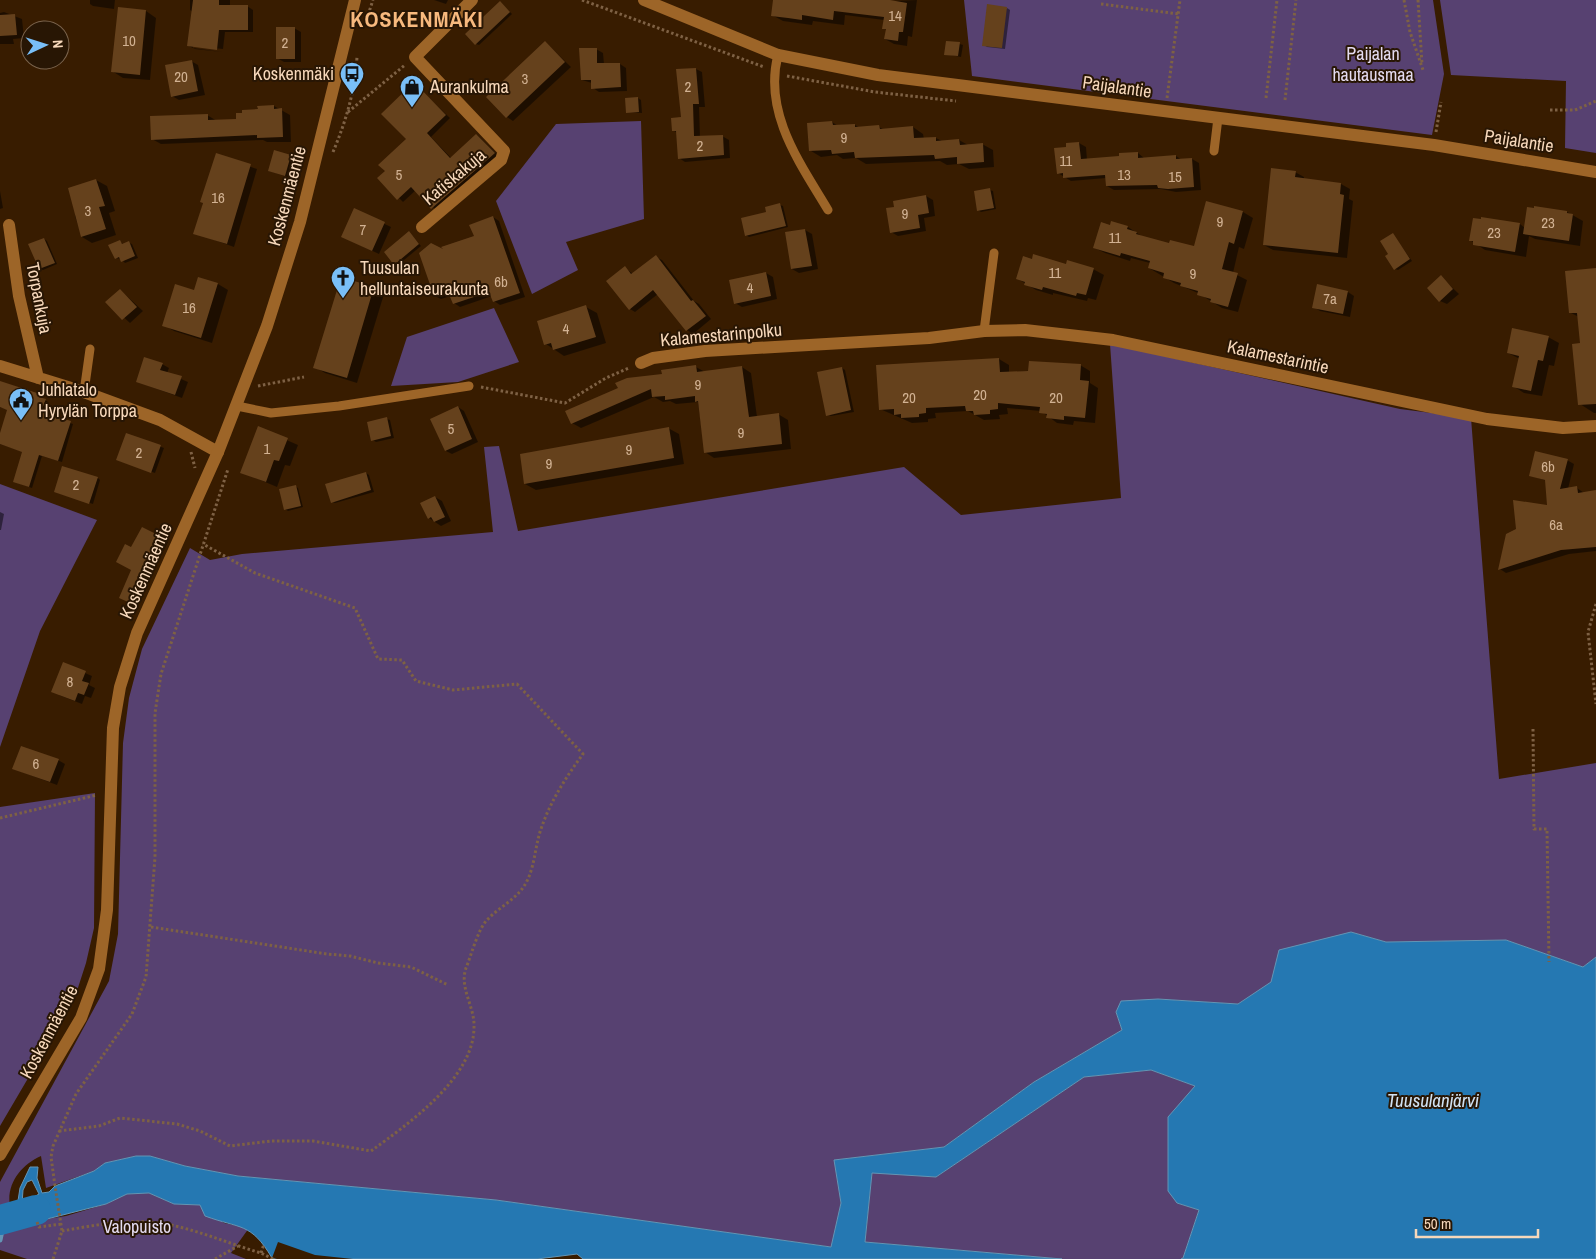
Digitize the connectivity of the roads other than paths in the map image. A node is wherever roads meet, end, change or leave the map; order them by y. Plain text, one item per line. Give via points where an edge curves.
1 (355, 0) edge
2 (472, 0) edge
3 (644, 0) edge
4 (778, 55) junction
5 (1218, 118) junction
6 (1214, 152) dead end
7 (1596, 172) edge
8 (828, 210) dead end
9 (9, 225) dead end
10 (422, 227) dead end
11 (994, 253) dead end
12 (984, 331) junction
13 (952, 335) joint
14 (90, 350) dead end
15 (641, 363) road end
16 (0, 366) edge
17 (38, 378) junction
18 (469, 386) road end
19 (84, 392) junction
20 (237, 406) junction
21 (1596, 426) edge
22 (218, 452) junction
23 (0, 1155) edge

1 - 20 street, Koskenmäentie via 297,231
2 - 10 street, Katiskakuja via 415,57 504,150 501,160
3 - 4 street, Paijalantie
4 - 5 street, Paijalantie via 878,75
4 - 8 lane via 773,86 788,143
5 - 6 lane
5 - 7 street, Paijalantie via 1434,145
9 - 17 street, Torpankuja
11 - 12 lane
12 - 13 street, Kalamestarintie
12 - 21 street, Kalamestarintie via 1025,330 1095,337 1487,419 1563,428
13 - 15 street, Kalamestarinpolku via 705,351 653,358
14 - 19 lane
16 - 17 street
17 - 19 street
18 - 20 lane via 271,413
19 - 22 street via 160,420
20 - 22 street, Koskenmäentie
22 - 23 street, Koskenmäentie via 137,633 120,687 113,728 109,885 99,969 81,1018

